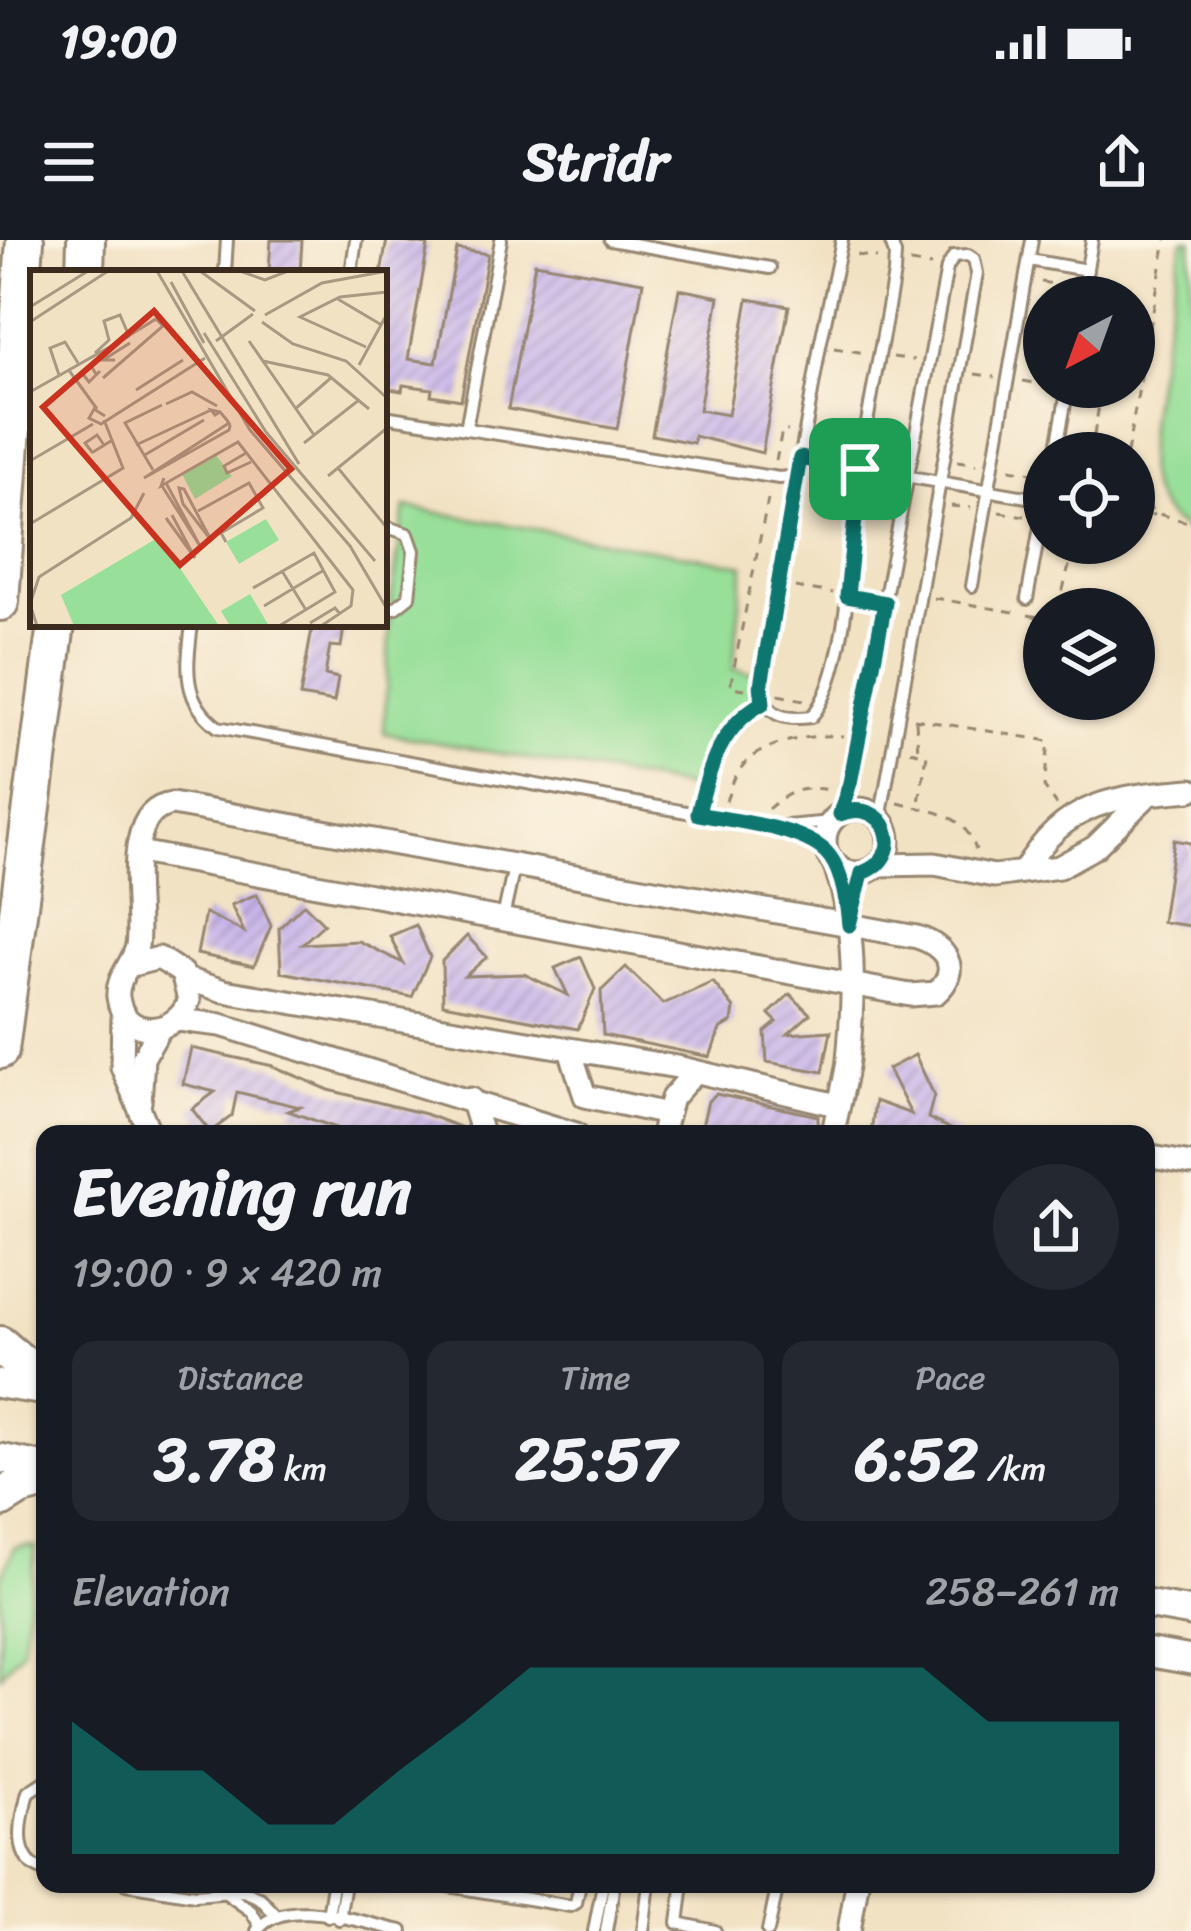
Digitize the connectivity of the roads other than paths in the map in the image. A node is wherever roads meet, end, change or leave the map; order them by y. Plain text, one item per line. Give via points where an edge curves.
1 (25, 240) edge
2 (42, 240) edge
3 (86, 240) edge
4 (227, 240) edge
5 (356, 240) edge
6 (501, 240) edge
7 (610, 240) edge
8 (842, 240) edge
9 (890, 240) edge
10 (1032, 240) edge
11 (1092, 240) edge
12 (1029, 260) junction
13 (770, 268) dead end
14 (40, 270) edge
15 (85, 270) edge
16 (225, 270) edge
17 (351, 270) edge
18 (1087, 270) junction
19 (1086, 276) edge
20 (30, 331) edge
21 (18, 369) junction
22 (387, 416) edge
23 (466, 429) junction
24 (800, 458) junction
25 (860, 469) junction
26 (797, 476) junction
27 (909, 477) junction
28 (938, 482) junction
29 (988, 491) junction
30 (1023, 498) edge
31 (387, 527) edge
32 (972, 586) dead end
33 (0, 602) edge
34 (387, 607) edge
35 (56, 627) edge
36 (192, 627) edge
37 (762, 697) junction
38 (1191, 790) edge
39 (1148, 796) junction
40 (698, 814) junction
41 (835, 818) junction
42 (883, 824) junction
43 (767, 827) junction
44 (139, 852) junction
45 (830, 858) junction
46 (935, 864) junction
47 (514, 867) junction
48 (870, 869) junction
49 (1024, 871) junction
50 (503, 918) junction
51 (139, 919) junction
52 (849, 925) junction
53 (132, 965) junction
54 (179, 971) junction
55 (850, 982) junction
56 (123, 1012) junction
57 (169, 1025) junction
58 (0, 1050) edge
59 (570, 1050) junction
60 (659, 1064) junction
61 (695, 1072) junction
62 (471, 1099) junction
63 (140, 1103) junction
64 (837, 1105) junction
65 (667, 1115) edge
66 (526, 1116) junction
67 (147, 1125) edge
68 (479, 1125) edge
69 (509, 1125) edge
70 (551, 1125) edge
71 (834, 1125) edge
72 (1155, 1158) edge
73 (1191, 1164) edge
74 (0, 1346) edge
75 (36, 1370) edge
76 (0, 1384) edge
77 (36, 1390) edge
78 (0, 1458) edge
79 (36, 1465) edge
80 (36, 1482) edge
81 (0, 1499) edge
82 (1155, 1606) edge
83 (1191, 1612) edge
84 (1155, 1654) edge
85 (1191, 1660) edge
86 (36, 1787) edge
87 (36, 1867) edge
88 (231, 1893) edge
89 (252, 1893) edge
90 (333, 1893) edge
91 (342, 1893) edge
92 (491, 1893) edge
93 (578, 1893) edge
94 (601, 1893) edge
95 (612, 1893) edge
96 (648, 1893) edge
97 (682, 1893) edge
98 (776, 1893) edge
99 (855, 1893) edge
100 (275, 1914) junction
101 (334, 1917) junction
102 (258, 1929) edge
103 (401, 1931) edge
104 (594, 1931) edge
105 (606, 1931) edge
106 (644, 1931) edge
107 (715, 1931) edge
108 (768, 1931) edge
109 (849, 1931) edge

1 - 21 main road
2 - 14 main road
3 - 15 main road
4 - 16 lane
5 - 17 lane
6 - 23 lane
7 - 13 lane
8 - 24 lane
9 - 25 lane via 896,260
10 - 12 lane
11 - 18 lane
12 - 18 lane
12 - 29 lane
18 - 19 lane
20 - 21 main road
21 - 33 main road
22 - 23 lane
23 - 26 lane
24 - 25 lane
24 - 26 lane
25 - 27 lane
25 - 37 lane via 847,596 823,704 797,719 773,714
26 - 37 lane
27 - 28 lane
27 - 28 lane via 947,268 954,256 968,255 976,272
27 - 41 lane via 859,737
28 - 29 lane
28 - 42 lane
29 - 30 lane
29 - 32 lane
31 - 34 lane via 407,534 414,551 409,597
35 - 58 main road
36 - 40 lane via 187,682 218,728
37 - 40 lane via 716,754
38 - 39 street
39 - 49 street via 1095,847 1059,866
39 - 49 street via 1107,801 1070,818
40 - 43 lane
41 - 42 street via 861,809
41 - 43 lane
41 - 45 street via 825,837
42 - 46 street
42 - 48 street via 888,848
43 - 45 lane
44 - 47 street via 147,816 172,804
44 - 50 street
44 - 51 street
45 - 48 street via 842,870
45 - 52 street
46 - 48 street
46 - 49 street via 979,875
47 - 50 lane
47 - 52 street
48 - 52 street
50 - 55 street
51 - 53 street
51 - 54 street
52 - 55 street
52 - 55 street via 931,942 950,966 944,986 926,996
53 - 54 street via 159,958
53 - 56 street via 118,987
54 - 57 street via 189,1000
54 - 59 street via 224,991
55 - 64 street via 848,1064
56 - 57 street via 132,1023
56 - 63 street via 122,1067
57 - 62 street via 207,1021
57 - 63 street via 142,1058
59 - 60 street
59 - 65 street via 585,1096
60 - 61 street
60 - 65 street
61 - 64 street
61 - 65 street
62 - 66 street
62 - 68 street
63 - 67 street
64 - 71 street
66 - 69 street
66 - 70 street
72 - 73 street
74 - 75 main road
76 - 77 street
78 - 79 street
80 - 81 main road
82 - 83 street
84 - 85 street
86 - 87 lane via 28,1792 21,1851
88 - 102 lane
89 - 100 lane
90 - 101 lane
91 - 101 lane
92 - 93 lane via 571,1906
94 - 104 lane
95 - 105 lane
96 - 106 lane
97 - 107 lane via 678,1923
98 - 108 lane
99 - 109 street
100 - 101 lane
100 - 102 lane
101 - 103 lane

